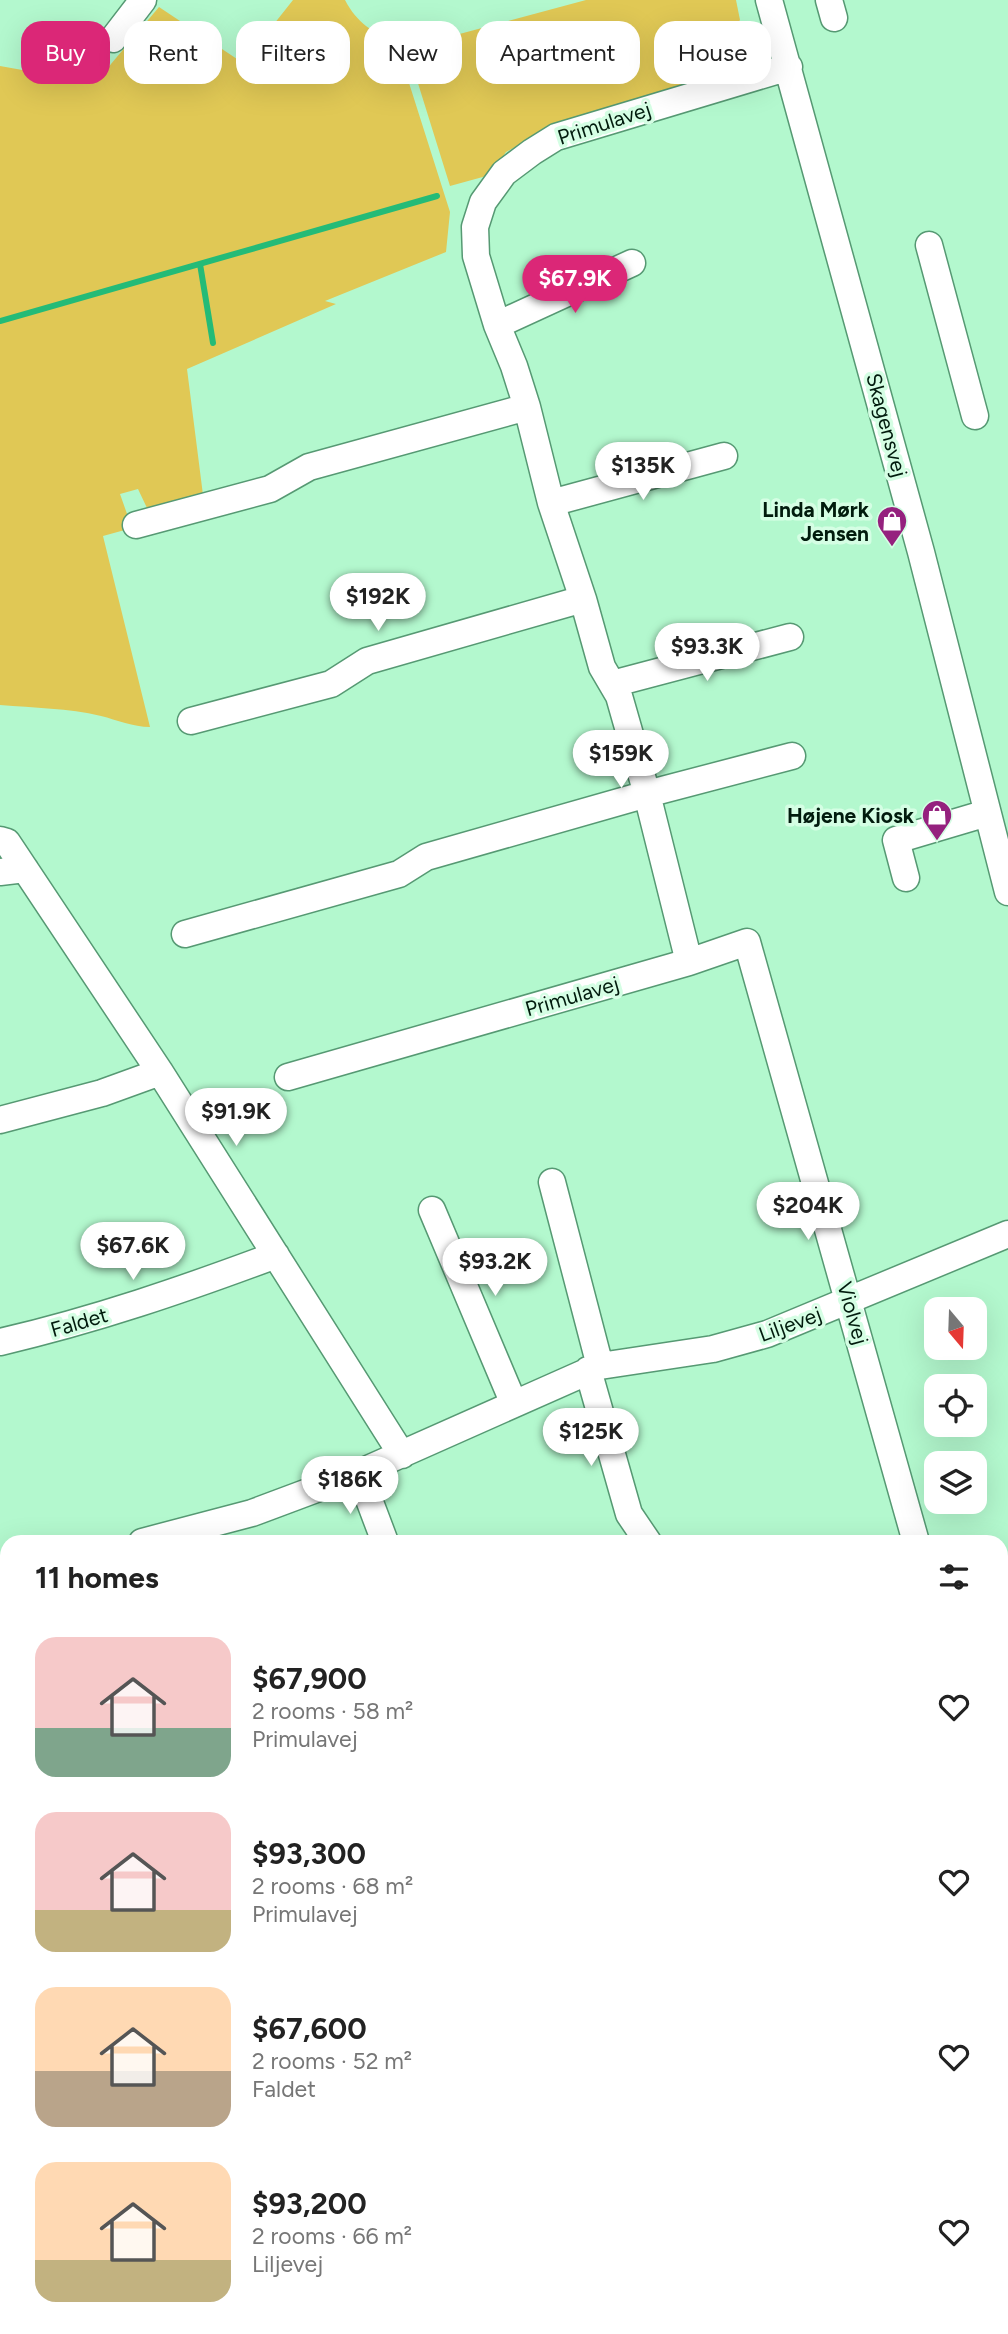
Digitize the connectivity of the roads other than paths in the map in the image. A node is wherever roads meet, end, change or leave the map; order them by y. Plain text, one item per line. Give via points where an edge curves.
1 (143, 0) edge
2 (769, 0) edge
3 (113, 39) dead end
4 (789, 67) junction
5 (929, 245) dead end
6 (632, 263) dead end
7 (497, 325) junction
8 (527, 407) junction
9 (975, 416) dead end
10 (724, 456) dead end
11 (551, 503) junction
12 (136, 525) dead end
13 (583, 599) junction
14 (790, 637) dead end
15 (612, 684) junction
16 (191, 721) dead end
17 (792, 756) dead end
18 (647, 794) junction
19 (987, 813) junction
20 (0, 840) edge
21 (1003, 858) edge
22 (12, 870) edge
23 (906, 878) dead end
24 (1008, 892) edge
25 (185, 934) dead end
26 (689, 962) junction
27 (160, 1072) junction
28 (288, 1077) dead end
29 (0, 1119) edge
30 (552, 1182) dead end
31 (432, 1210) dead end
32 (1008, 1234) edge
33 (276, 1255) junction
34 (850, 1301) junction
35 (0, 1342) edge
36 (594, 1368) junction
37 (514, 1405) junction
38 (402, 1455) junction
39 (359, 1474) junction
40 (169, 1535) edge
41 (382, 1535) edge
42 (643, 1535) edge
43 (914, 1535) edge

1 - 3 street
2 - 4 street, Skagensvej
4 - 7 street, Primulavej via 556,137 504,173 483,202 475,227 476,256
4 - 19 street, Skagensvej
5 - 9 street
6 - 7 street
7 - 8 street, Primulavej
8 - 11 street, Primulavej
8 - 12 street via 309,467 270,489
10 - 11 street
11 - 13 street, Primulavej
13 - 15 street, Primulavej via 602,667
13 - 16 street via 367,661 331,684
14 - 15 street
15 - 18 street, Primulavej
17 - 18 street
18 - 25 street via 426,857 399,874
18 - 26 street, Primulavej
19 - 21 street, Skagensvej
19 - 23 street via 896,840
20 - 22 street via 7,842
21 - 24 street, Skagensvej
22 - 27 street
26 - 28 street, Primulavej
26 - 34 street, Violvej via 747,942
27 - 29 street via 102,1093
27 - 33 street
30 - 36 street
31 - 37 street
32 - 34 street, Liljevej
33 - 35 street, Faldet via 173,1294
33 - 38 street
34 - 36 street, Liljevej via 767,1334 713,1349
34 - 43 street, Violvej
36 - 37 street, Liljevej
36 - 42 street via 629,1514
37 - 38 street, Liljevej
38 - 39 street, Liljevej
39 - 40 street, Liljevej via 252,1513
39 - 41 street

